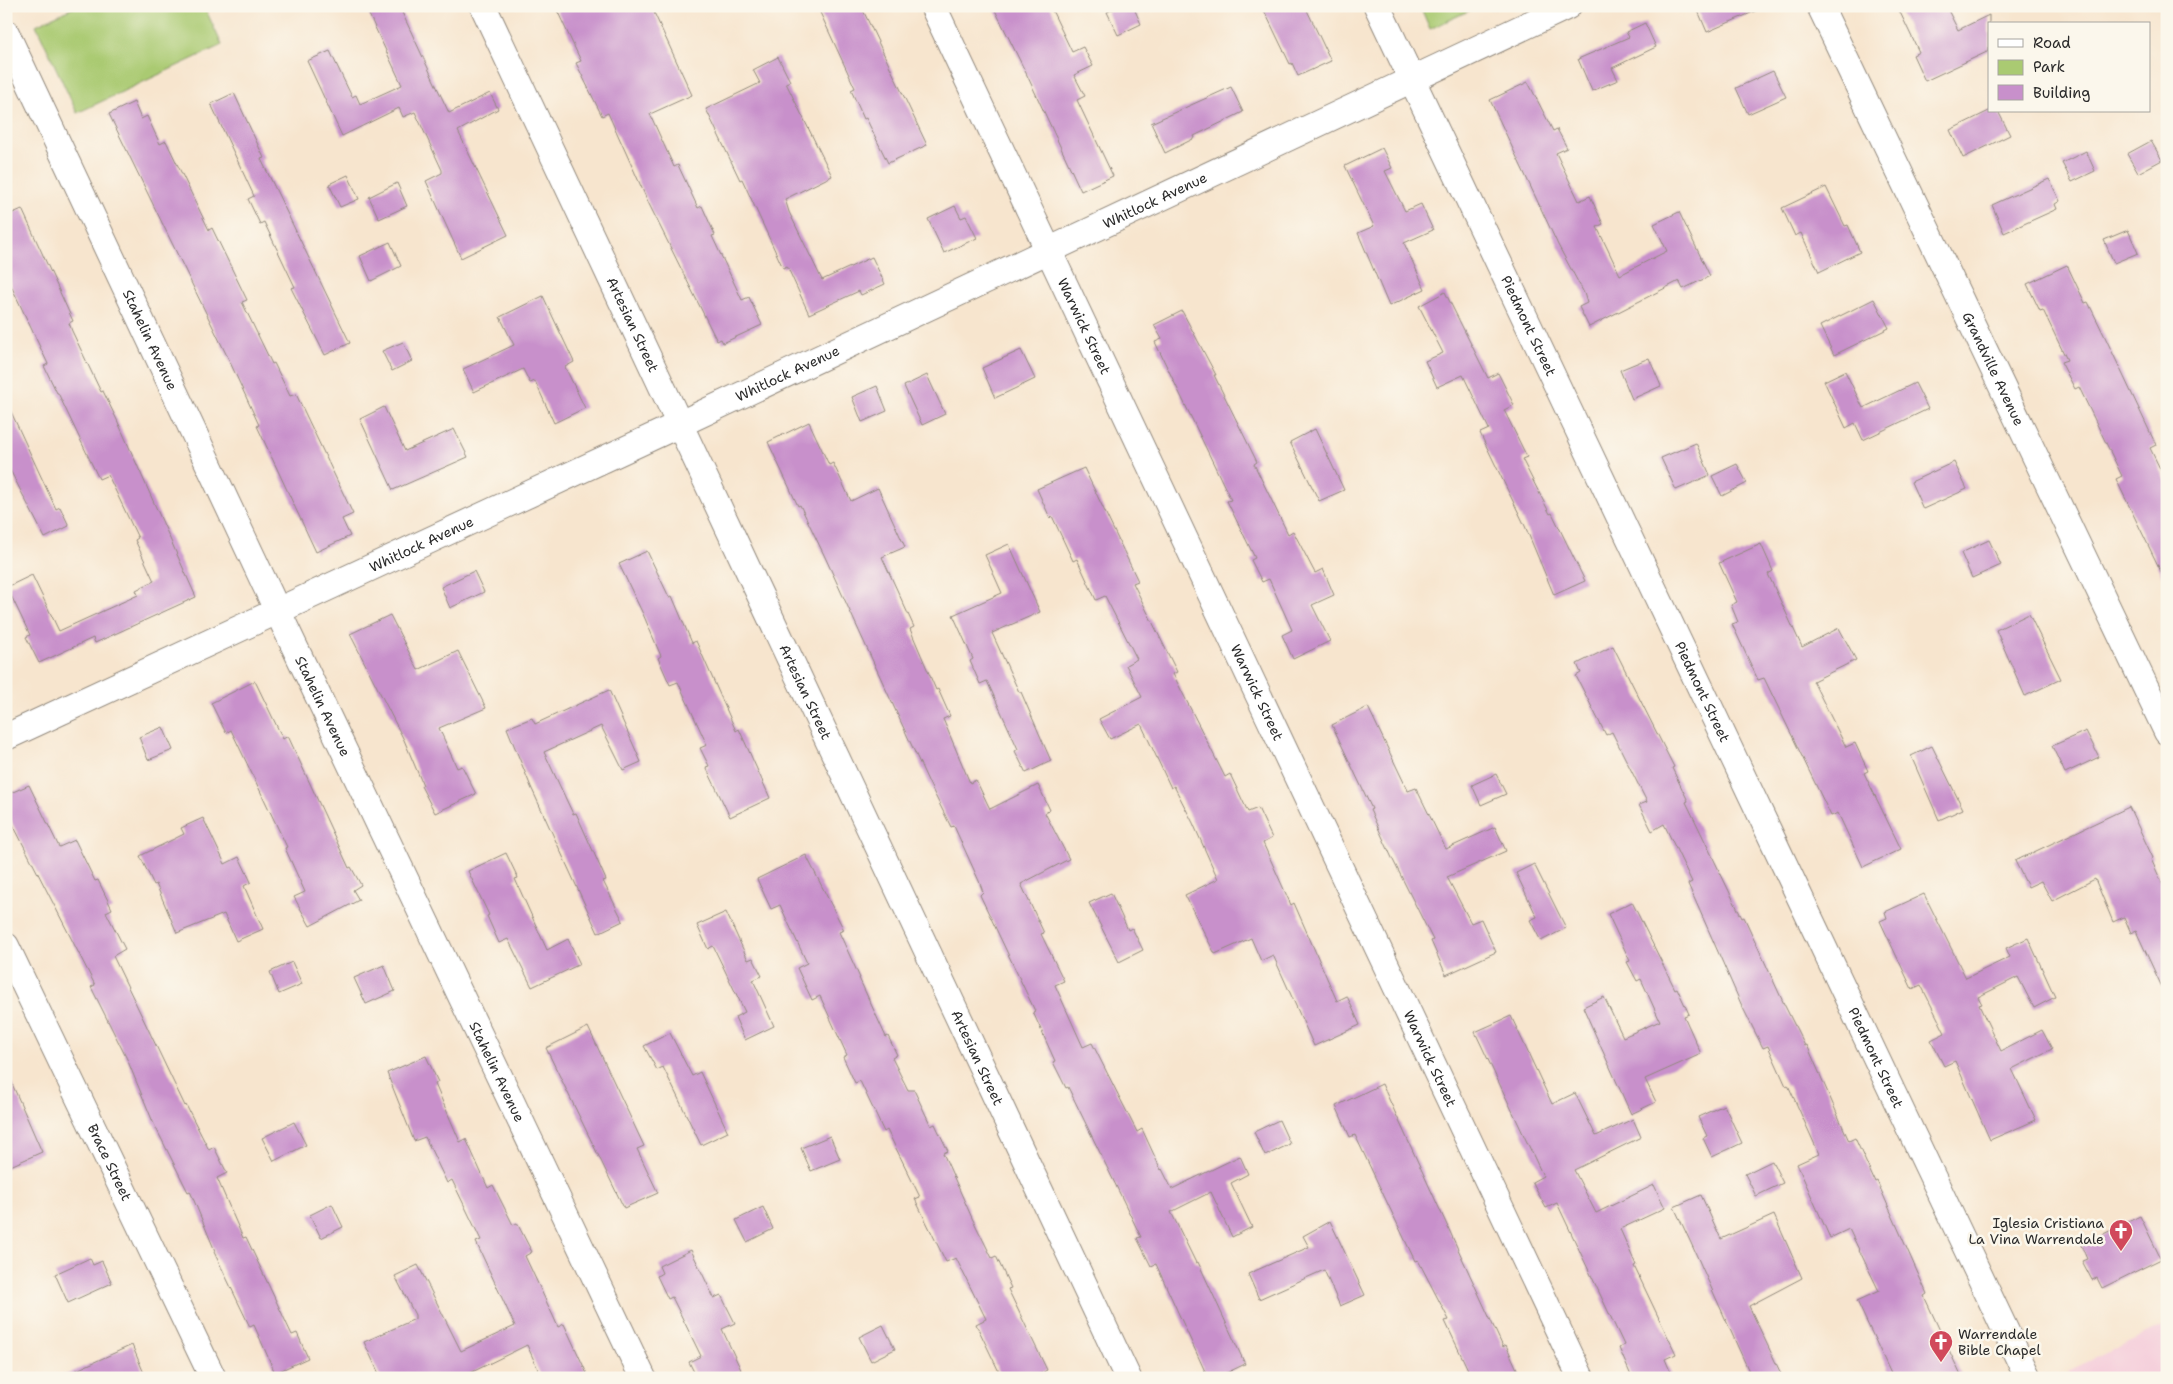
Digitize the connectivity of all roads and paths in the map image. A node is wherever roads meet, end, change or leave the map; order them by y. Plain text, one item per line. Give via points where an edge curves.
1 (482, 6) edge
2 (933, 6) edge
3 (1377, 6) edge
4 (1568, 6) edge
5 (1820, 6) edge
6 (6, 33) edge
7 (1412, 80) junction
8 (1049, 251) junction
9 (680, 424) junction
10 (278, 612) junction
11 (2167, 732) edge
12 (6, 736) edge
13 (6, 946) edge
14 (213, 1378) edge
15 (643, 1378) edge
16 (1128, 1378) edge
17 (1581, 1378) edge
18 (2028, 1378) edge

1 - 9 street, Artesian Street
2 - 8 street, Warwick Street
3 - 7 street, Piedmont Street
4 - 7 street, Whitlock Avenue
5 - 11 street, Grandville Avenue
6 - 10 street, Stahelin Avenue
7 - 8 street, Whitlock Avenue
7 - 18 street, Piedmont Street
8 - 9 street, Whitlock Avenue
8 - 17 street, Warwick Street
9 - 10 street, Whitlock Avenue
9 - 16 street, Artesian Street
10 - 12 street, Whitlock Avenue
10 - 15 street, Stahelin Avenue
13 - 14 street, Brace Street

